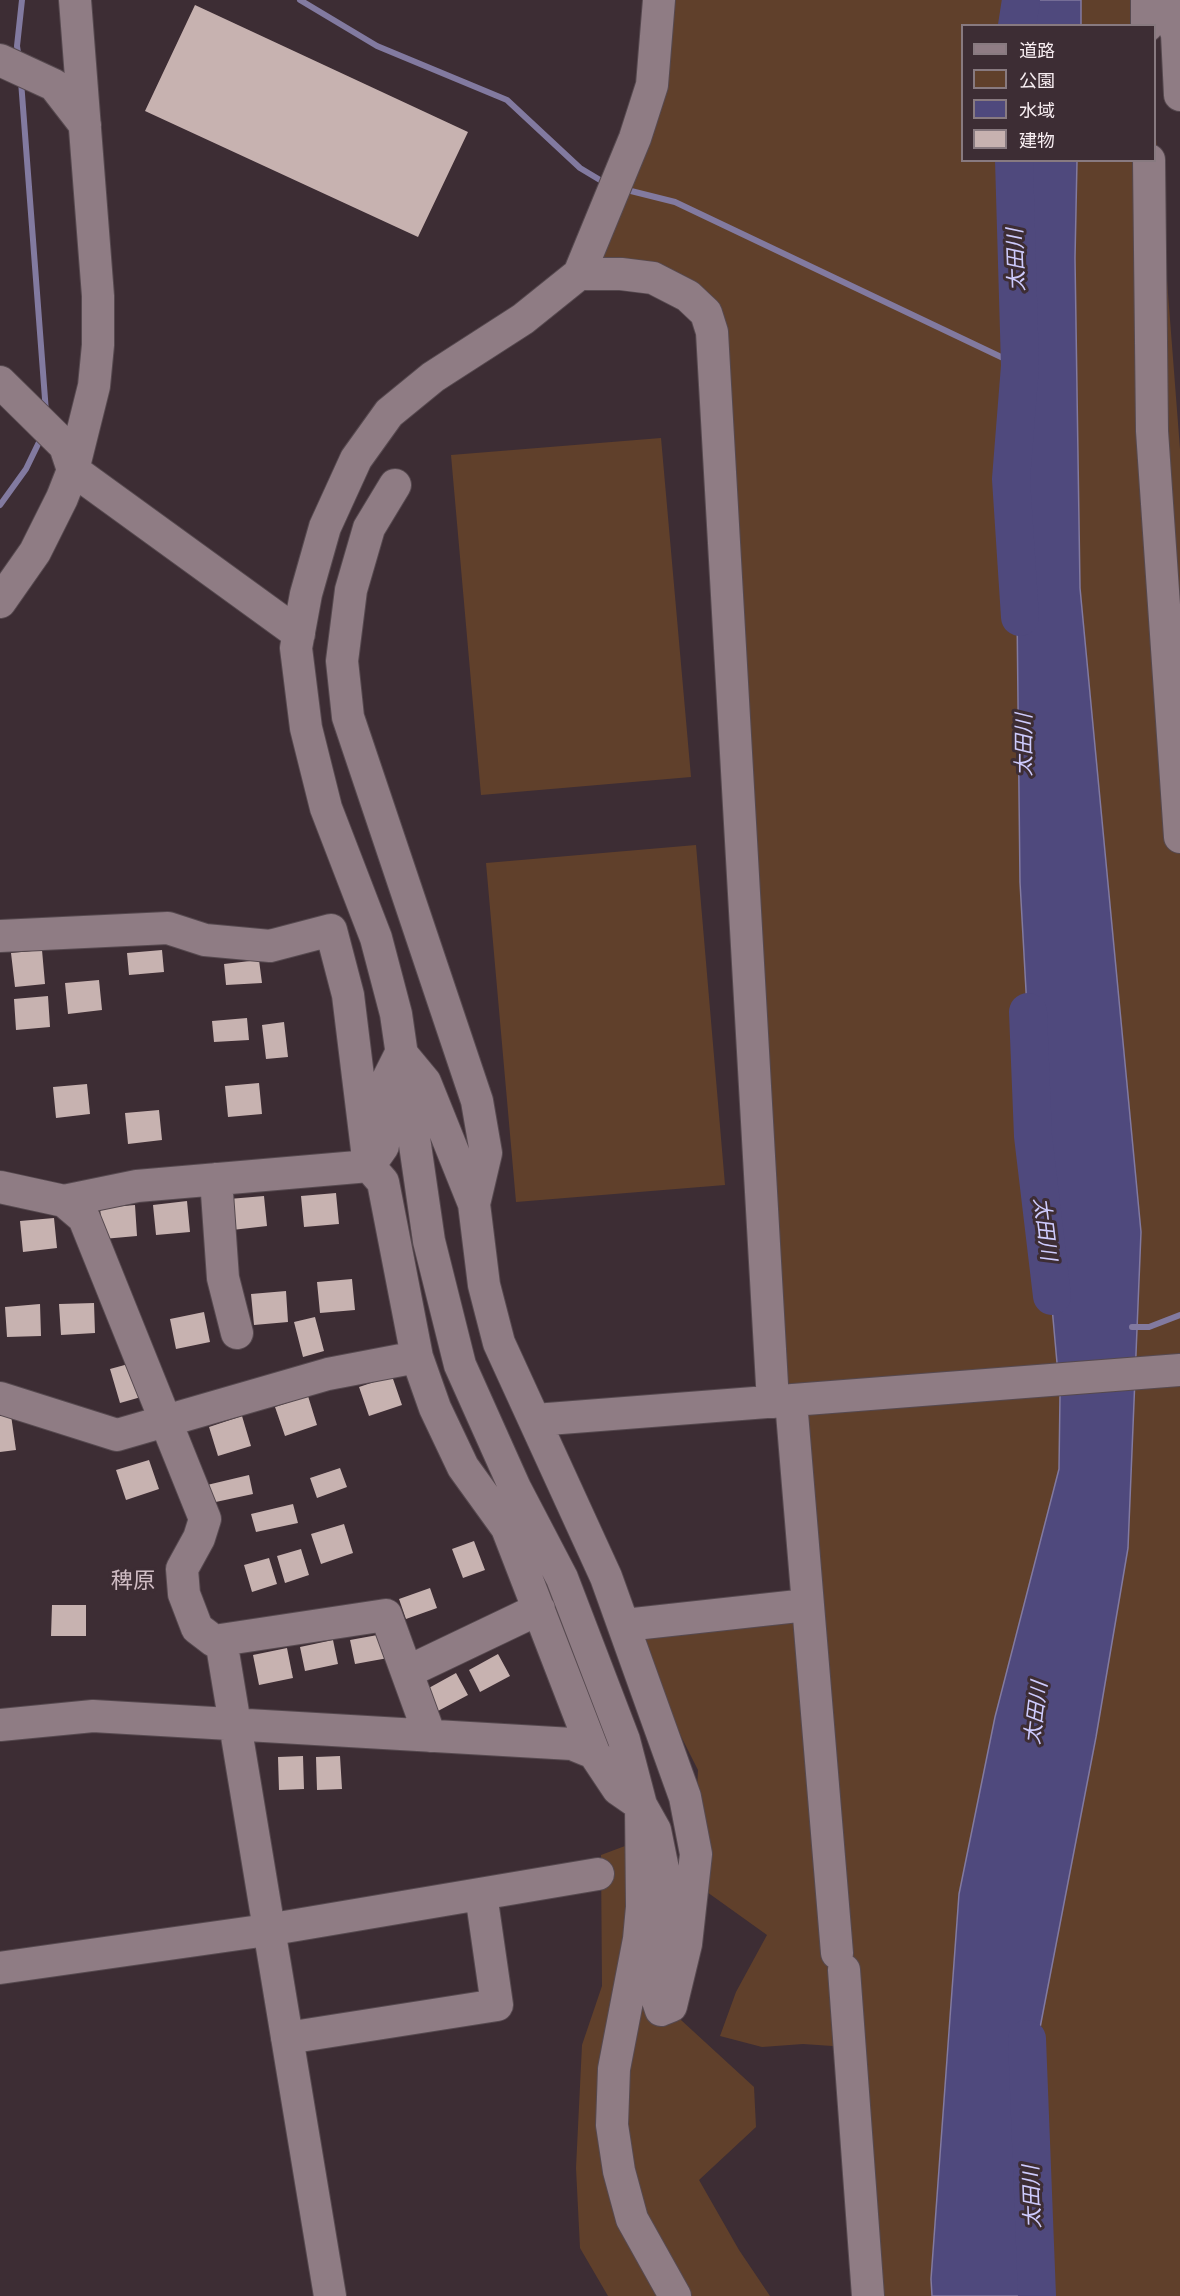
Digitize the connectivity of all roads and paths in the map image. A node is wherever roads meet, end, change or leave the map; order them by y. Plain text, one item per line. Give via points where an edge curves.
1 (75, 0) edge
2 (659, 0) edge
3 (1147, 0) edge
4 (1163, 0) edge
5 (1147, 24) edge
6 (0, 60) edge
7 (1180, 95) edge
8 (85, 125) junction
9 (1149, 162) edge
10 (579, 274) junction
11 (0, 382) edge
12 (73, 470) junction
13 (395, 485) dead end
14 (0, 602) edge
15 (299, 634) junction
16 (1180, 837) edge
17 (0, 936) edge
18 (401, 1053) junction
19 (369, 1166) junction
20 (216, 1179) junction
21 (0, 1187) edge
22 (64, 1201) junction
23 (474, 1204) junction
24 (237, 1333) dead end
25 (417, 1356) junction
26 (1180, 1370) edge
27 (0, 1398) edge
28 (790, 1401) junction
29 (535, 1420) junction
30 (166, 1422) junction
31 (807, 1605) junction
32 (539, 1609) junction
33 (625, 1626) junction
34 (221, 1640) junction
35 (407, 1672) junction
36 (0, 1725) edge
37 (235, 1725) junction
38 (430, 1736) junction
39 (594, 1753) junction
40 (641, 1805) junction
41 (598, 1874) dead end
42 (481, 1894) junction
43 (267, 1930) junction
44 (0, 1968) edge
45 (287, 2038) junction
46 (330, 2296) edge
47 (675, 2296) edge
48 (868, 2296) edge

1 - 8 street
2 - 10 street via 652,85 631,148
3 - 5 street
4 - 7 street via 1177,34
6 - 8 street via 54,85
8 - 12 street via 98,345 91,397
9 - 16 street via 1152,431
10 - 15 street via 523,319 433,377 388,413 356,459 325,527
10 - 28 street via 621,273 653,278 688,296 706,314 712,332
11 - 12 street via 65,446
12 - 14 street via 35,552
12 - 15 street
13 - 23 street via 369,528 351,590 343,672 348,717 477,1101 486,1153
15 - 18 street via 296,648 306,728 326,808 376,938 396,1014
17 - 19 street via 168,928 205,940 270,946 331,930 348,995
18 - 19 street via 385,1085 383,1146
18 - 23 street via 425,1082
18 - 40 street via 429,1241 460,1365 515,1488 562,1578 624,1740
19 - 20 street
19 - 25 street via 383,1182
20 - 22 street via 136,1186
20 - 24 street via 224,1278
21 - 22 street
22 - 30 street via 84,1218
23 - 29 street via 484,1285 499,1343
25 - 30 street via 328,1374
25 - 32 street via 435,1408 463,1467 507,1528
26 - 28 street
27 - 30 street via 117,1435
28 - 29 street
28 - 31 street
29 - 33 street
30 - 34 street via 205,1519 200,1538 182,1569 184,1594 197,1628 214,1641
31 - 33 street
31 - 48 street
32 - 35 street
32 - 39 street
33 - 40 street via 685,1797 696,1854 686,1944 671,2006 661,2010 657,1998 664,1932 664,1874 655,1830
34 - 35 street via 386,1615
34 - 37 street
35 - 38 street
36 - 37 street via 93,1716
37 - 38 street
37 - 43 street
38 - 39 street via 572,1744
39 - 40 street via 618,1789
40 - 47 street via 642,1907 614,2069 612,2125 632,2219
41 - 42 street
42 - 43 street
42 - 45 street via 497,2005
43 - 44 street
43 - 45 street
45 - 46 street

